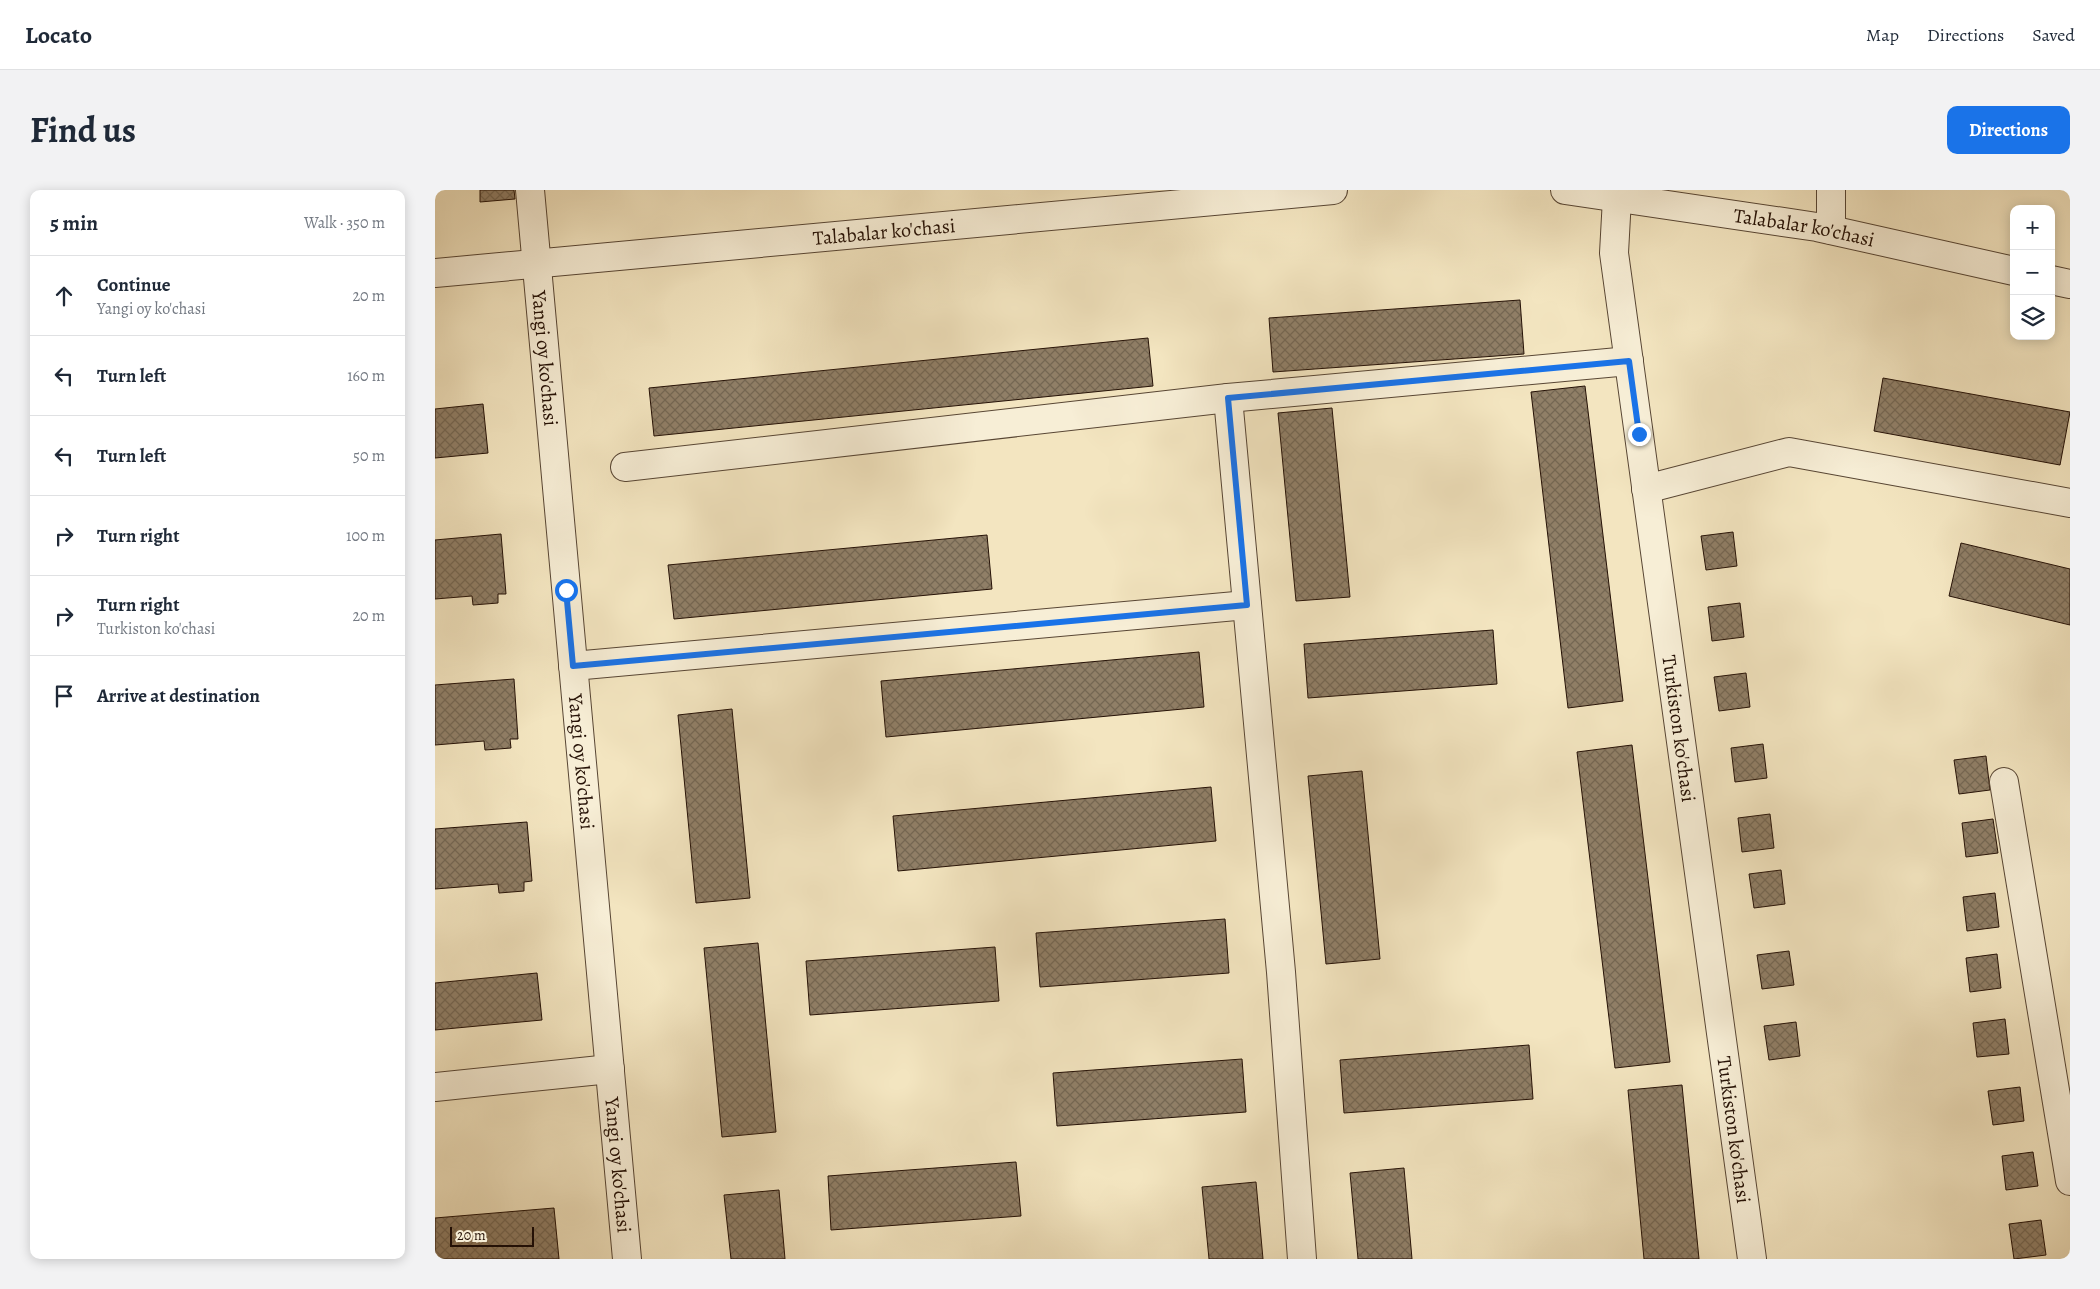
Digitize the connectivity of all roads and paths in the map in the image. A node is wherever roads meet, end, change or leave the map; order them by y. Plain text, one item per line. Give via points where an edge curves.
1 (530, 190) edge
2 (1333, 190) edge
3 (1565, 190) edge
4 (1831, 190) edge
5 (1617, 198) junction
6 (1831, 230) junction
7 (536, 264) junction
8 (2010, 270) edge
9 (435, 273) edge
10 (2055, 281) edge
11 (2070, 284) edge
12 (1629, 361) junction
13 (1228, 398) junction
14 (625, 467) dead end
15 (1646, 489) junction
16 (2070, 504) edge
17 (1247, 605) junction
18 (573, 666) junction
19 (2005, 782) dead end
20 (610, 1070) junction
21 (435, 1087) edge
22 (2070, 1181) edge
23 (627, 1259) edge
24 (1302, 1259) edge
25 (1752, 1259) edge

1 - 7 street, Yangi oy ko'chasi
2 - 7 street, Talabalar ko'chasi
3 - 5 street, Talabalar ko'chasi
4 - 6 street
5 - 6 street, Talabalar ko'chasi
5 - 12 street, Turkiston ko'chasi via 1614,253
6 - 8 street, Talabalar ko'chasi
7 - 9 street, Talabalar ko'chasi
7 - 18 street, Yangi oy ko'chasi
10 - 11 street
12 - 13 street
12 - 15 street, Turkiston ko'chasi
13 - 14 street
13 - 17 street
15 - 16 street via 1789,452
15 - 25 street, Turkiston ko'chasi
17 - 18 street
17 - 24 street via 1281,972
18 - 20 street, Yangi oy ko'chasi
19 - 22 street
20 - 21 street
20 - 23 street, Yangi oy ko'chasi

